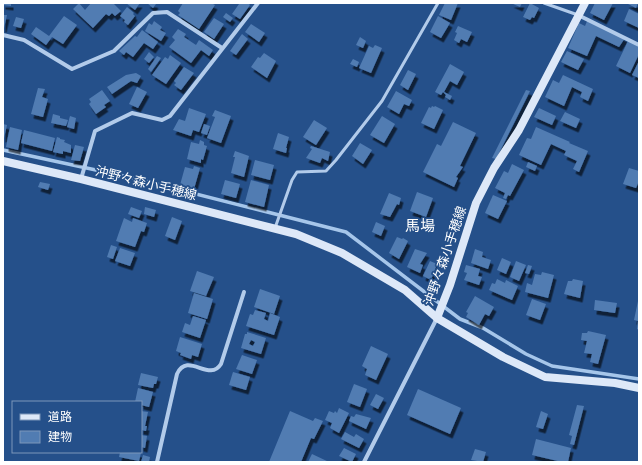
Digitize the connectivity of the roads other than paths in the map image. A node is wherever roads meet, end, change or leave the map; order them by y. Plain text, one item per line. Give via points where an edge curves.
1 (258, 3) edge
2 (438, 3) edge
3 (544, 3) edge
4 (585, 3) edge
5 (578, 15) junction
6 (3, 35) edge
7 (639, 44) edge
8 (222, 48) junction
9 (3, 161) edge
10 (81, 179) junction
11 (275, 228) junction
12 (244, 292) dead end
13 (437, 318) junction
14 (639, 388) edge
15 (157, 462) edge
16 (364, 462) edge

1 - 8 street
2 - 11 lane via 382,101 336,160 326,171 297,172
3 - 5 lane
4 - 5 main road, 沖野々森小手穂線
5 - 7 street
5 - 13 main road, 沖野々森小手穂線 via 519,130 494,168 476,204
6 - 8 street via 24,40 72,69 114,51 153,12 166,12
8 - 10 street via 170,116 162,120 132,113 95,131
9 - 10 main road, 沖野々森小手穂線
10 - 11 main road, 沖野々森小手穂線
11 - 13 main road, 沖野々森小手穂線 via 342,253 405,290
12 - 15 street via 218,369 208,371 185,365 180,368
13 - 14 main road via 504,357 545,377 615,383
13 - 16 street

